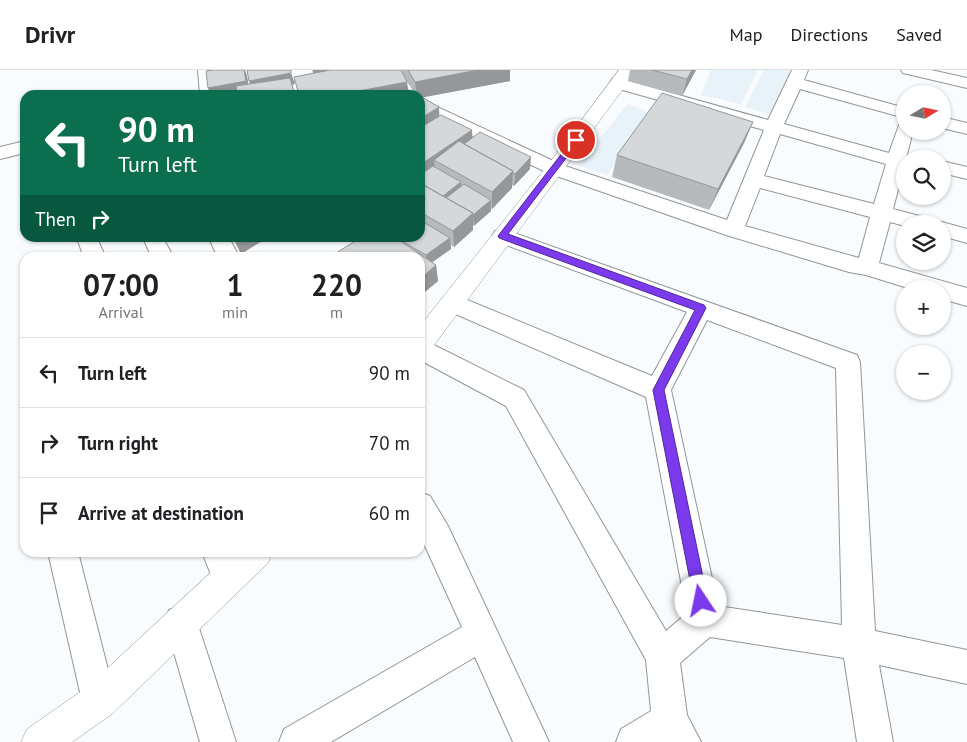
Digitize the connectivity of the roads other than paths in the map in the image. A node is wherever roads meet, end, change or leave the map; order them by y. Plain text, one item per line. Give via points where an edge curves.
1 (206, 70) edge
2 (302, 70) edge
3 (379, 70) edge
4 (623, 76) edge
5 (797, 76) edge
6 (914, 76) edge
7 (317, 82) junction
8 (967, 83) edge
9 (208, 90) edge
10 (278, 90) edge
11 (425, 106) edge
12 (896, 109) edge
13 (951, 125) edge
14 (774, 127) junction
15 (967, 129) edge
16 (20, 148) edge
17 (0, 152) edge
18 (896, 158) edge
19 (555, 169) junction
20 (951, 169) edge
21 (896, 173) edge
22 (967, 173) edge
23 (754, 180) junction
24 (882, 212) junction
25 (896, 216) edge
26 (733, 230) junction
27 (951, 232) edge
28 (502, 236) junction
29 (967, 236) edge
30 (867, 267) junction
31 (911, 280) edge
32 (951, 292) edge
33 (967, 297) edge
34 (452, 303) junction
35 (701, 308) junction
36 (425, 340) edge
37 (425, 350) edge
38 (658, 390) junction
39 (425, 515) edge
40 (64, 557) edge
41 (245, 557) edge
42 (223, 566) edge
43 (705, 620) junction
44 (181, 622) junction
45 (482, 634) junction
46 (859, 644) junction
47 (662, 656) junction
48 (967, 667) edge
49 (99, 702) junction
50 (676, 731) edge
51 (40, 742) edge
52 (218, 742) edge
53 (297, 742) edge
54 (531, 742) edge
55 (634, 742) edge
56 (875, 742) edge

1 - 9 street
2 - 7 street
3 - 7 street
4 - 14 street
4 - 19 main road
5 - 12 street
5 - 14 street
6 - 8 street
7 - 10 street
11 - 19 street
13 - 15 street
14 - 18 street
14 - 23 street
16 - 17 street
19 - 26 street
19 - 28 main road
20 - 22 street
21 - 24 street
23 - 24 street
23 - 26 street
24 - 25 street
24 - 30 street
26 - 30 street
27 - 29 street
28 - 34 main road
28 - 35 street
30 - 31 street
32 - 33 street
34 - 36 main road
34 - 38 street
35 - 38 street
35 - 46 street via 848,362
37 - 47 street via 515,398
38 - 43 street
39 - 45 street
40 - 49 street
41 - 42 main road
42 - 44 main road
43 - 46 street
43 - 47 street
44 - 49 main road
44 - 52 street
45 - 53 street
45 - 54 street
46 - 48 street
46 - 56 street
47 - 50 street
49 - 51 main road
50 - 55 street

